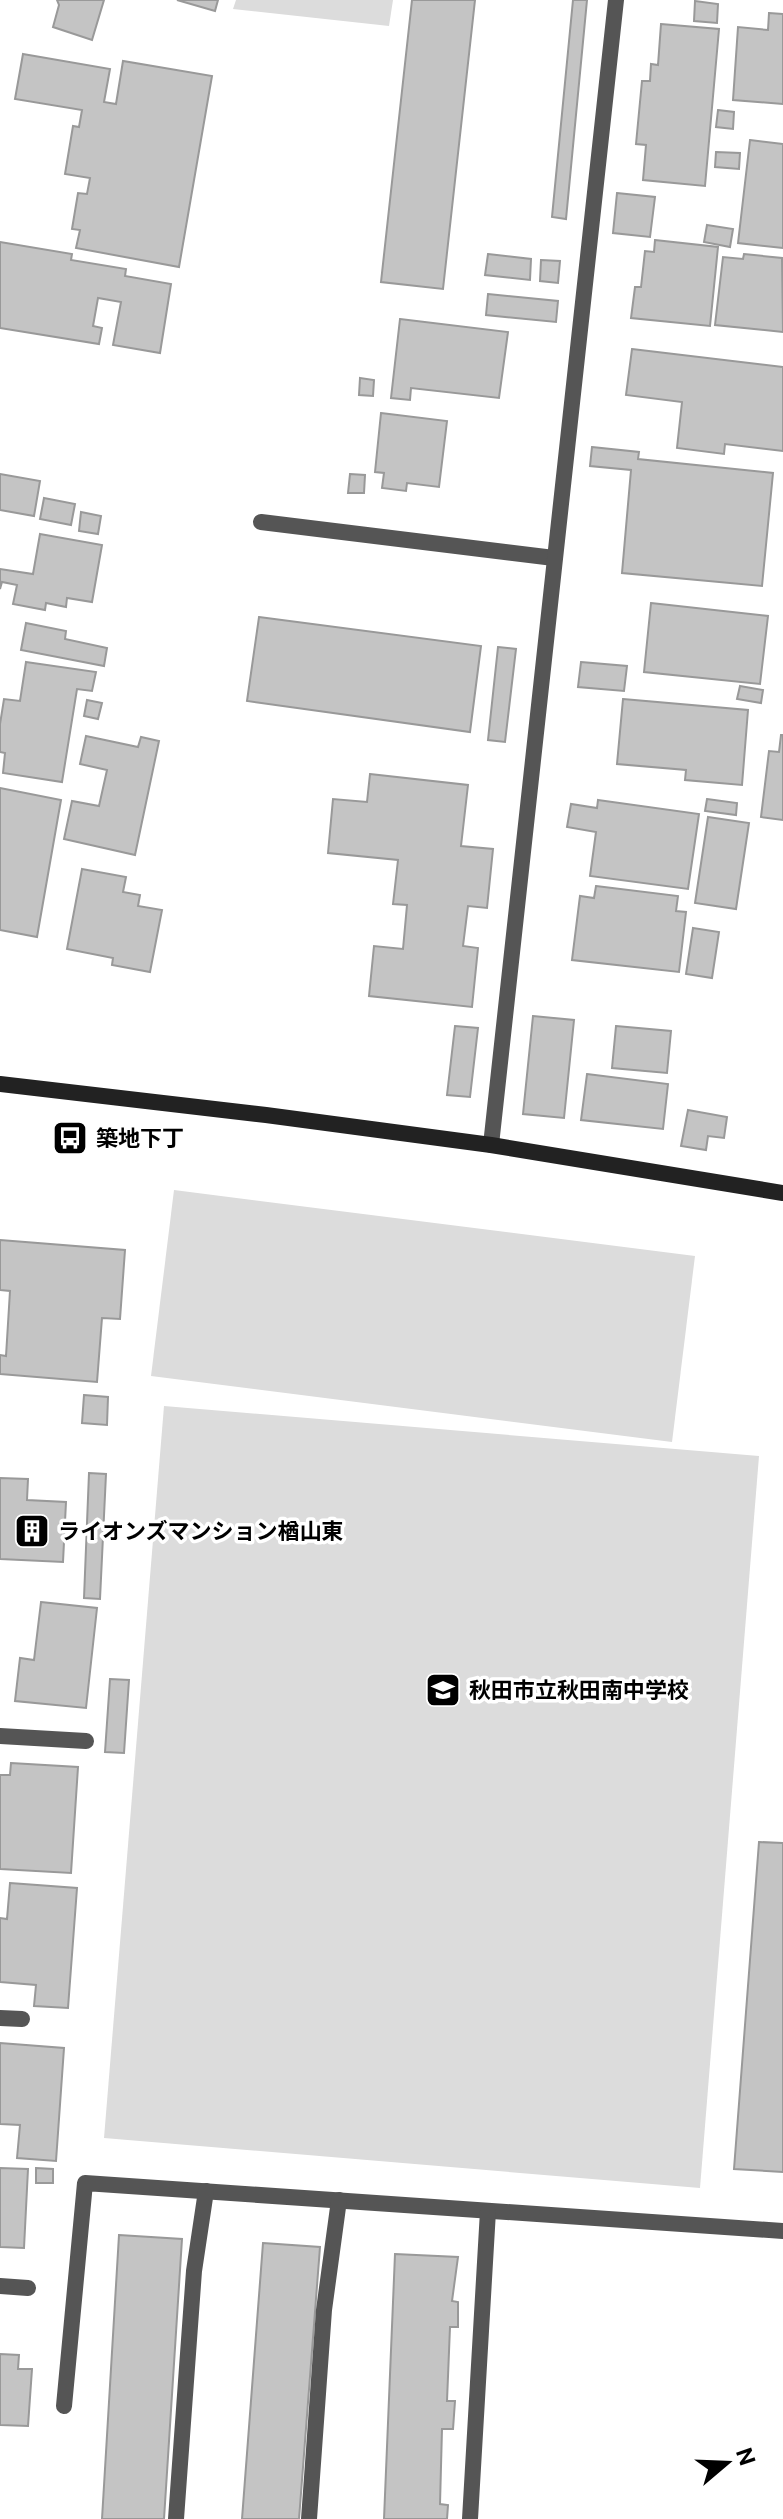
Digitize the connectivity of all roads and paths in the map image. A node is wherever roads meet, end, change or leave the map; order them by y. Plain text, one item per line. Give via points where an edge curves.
1 (616, 0) edge
2 (261, 522) dead end
3 (554, 558) junction
4 (0, 1084) edge
5 (491, 1145) junction
6 (783, 1193) edge
7 (0, 1736) edge
8 (86, 1741) dead end
9 (0, 2018) edge
10 (22, 2019) dead end
11 (206, 2191) junction
12 (339, 2200) junction
13 (488, 2211) junction
14 (783, 2231) edge
15 (0, 2286) edge
16 (28, 2288) dead end
17 (64, 2406) dead end
18 (176, 2519) edge
19 (309, 2519) edge
20 (470, 2519) edge

1 - 3 street
2 - 3 street
3 - 5 street
4 - 5 street
5 - 6 street
7 - 8 street
9 - 10 street
11 - 12 street
11 - 17 street via 85,2183
11 - 18 street via 194,2271
12 - 13 street
12 - 19 street via 324,2310
13 - 14 street
13 - 20 street
15 - 16 street

